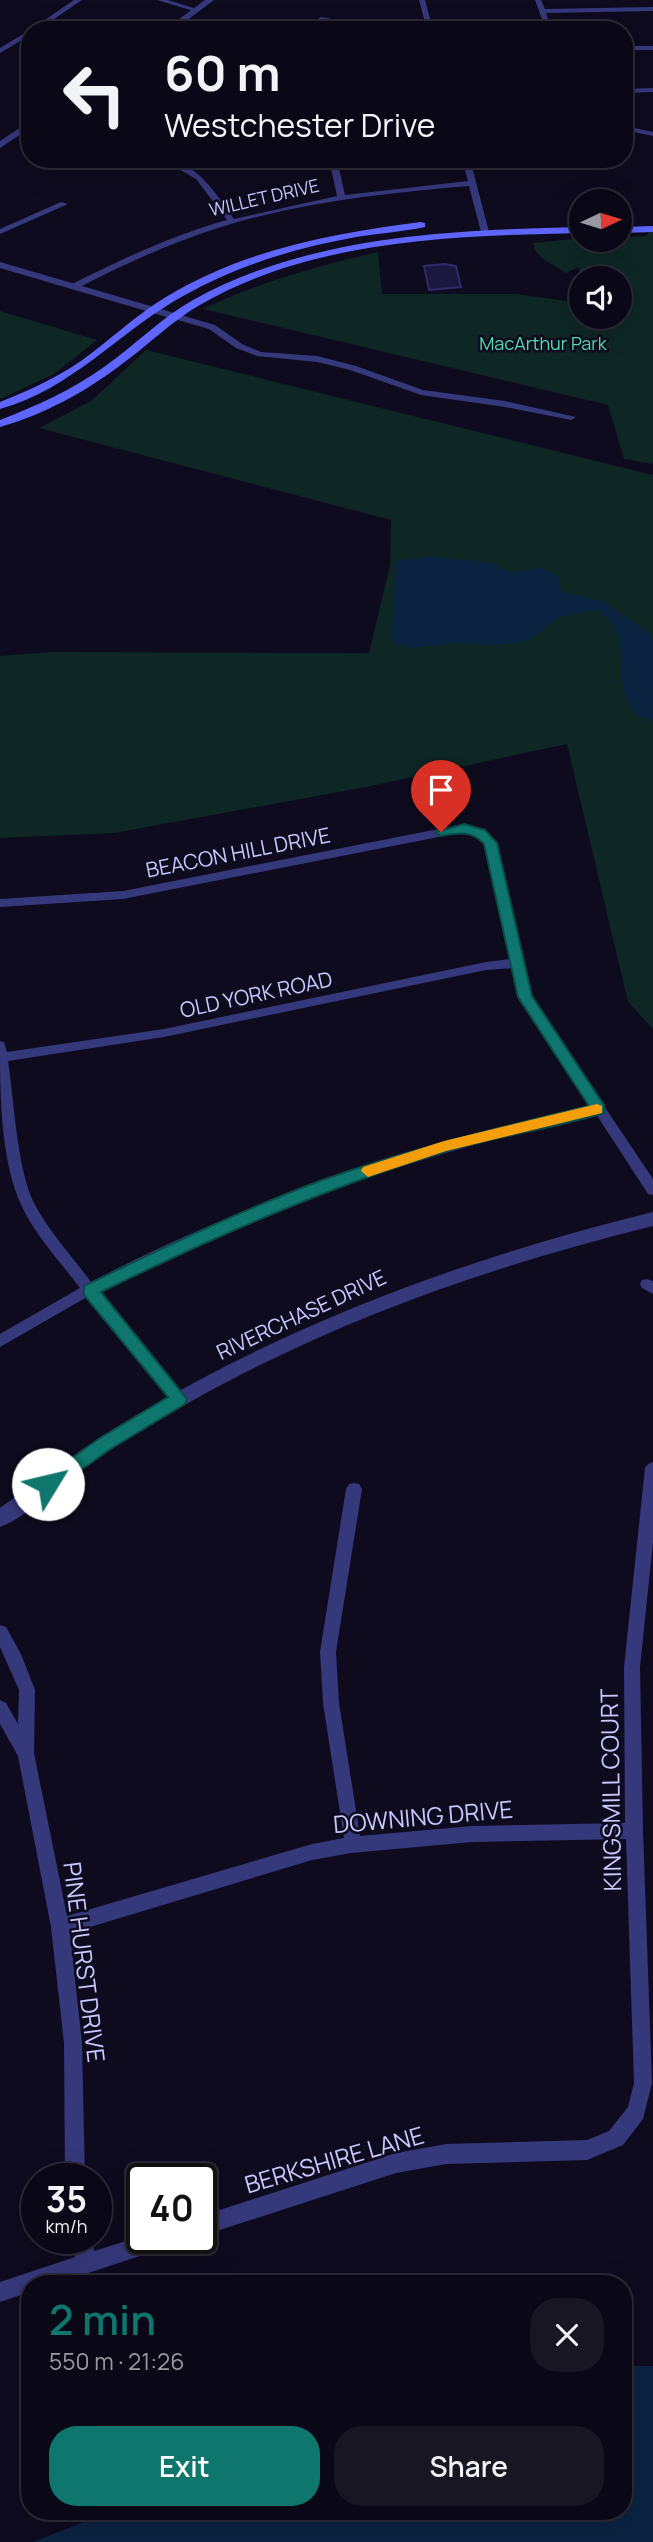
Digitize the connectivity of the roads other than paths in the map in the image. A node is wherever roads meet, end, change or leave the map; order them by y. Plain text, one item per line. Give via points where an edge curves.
1 (79, 0) edge
2 (160, 0) edge
3 (210, 0) edge
4 (422, 0) edge
5 (538, 0) edge
6 (653, 9) edge
7 (197, 10) junction
8 (542, 11) junction
9 (321, 19) dead end
10 (46, 21) edge
11 (181, 21) edge
12 (333, 21) edge
13 (427, 21) edge
14 (546, 21) edge
15 (21, 37) edge
16 (633, 48) edge
17 (653, 48) edge
18 (0, 51) edge
19 (653, 90) edge
20 (633, 91) edge
21 (633, 130) edge
22 (21, 132) edge
23 (653, 134) edge
24 (0, 145) edge
25 (182, 168) edge
26 (335, 168) edge
27 (468, 168) edge
28 (472, 183) junction
29 (341, 196) junction
30 (64, 204) dead end
31 (653, 218) edge
32 (231, 219) junction
33 (632, 219) edge
34 (569, 220) edge
35 (470, 222) dead end
36 (437, 223) dead end
37 (484, 227) junction
38 (653, 229) edge
39 (569, 230) edge
40 (632, 230) edge
41 (0, 232) edge
42 (0, 265) edge
43 (75, 286) junction
44 (154, 309) junction
45 (174, 316) junction
46 (0, 406) edge
47 (571, 417) dead end
48 (0, 424) edge
49 (0, 903) edge
50 (516, 963) junction
51 (1, 1051) edge
52 (598, 1109) junction
53 (653, 1190) edge
54 (653, 1219) edge
55 (90, 1290) junction
56 (0, 1340) edge
57 (179, 1399) junction
58 (653, 1468) edge
59 (354, 1489) dead end
60 (0, 1519) edge
61 (0, 1632) edge
62 (0, 1708) edge
63 (26, 1753) junction
64 (634, 1831) junction
65 (353, 1843) junction
66 (60, 1927) junction
67 (636, 2112) joint
68 (75, 2163) edge
69 (217, 2221) edge
70 (126, 2251) edge
71 (85, 2254) edge
72 (86, 2264) junction
73 (52, 2275) edge
74 (21, 2285) edge
75 (0, 2292) edge

1 - 10 street
2 - 7 street
3 - 7 street
4 - 13 street
5 - 8 street
6 - 8 street
7 - 11 street
8 - 14 street
9 - 12 street
15 - 18 street
16 - 17 street
19 - 20 street
21 - 23 street
22 - 24 street
25 - 32 street via 199,177
26 - 29 street
27 - 28 street
28 - 29 street, WILLET DRIVE
28 - 37 street
29 - 32 street, WILLET DRIVE
30 - 41 street
31 - 33 main road
32 - 43 street, WILLET DRIVE via 148,249
34 - 37 main road
35 - 37 main road
36 - 44 main road via 306,246 212,277
37 - 39 main road
37 - 45 main road via 321,256 225,288
38 - 40 main road
42 - 43 street
43 - 44 street
44 - 45 street
44 - 46 main road via 72,372
45 - 47 street via 212,327 260,354 317,359 421,392
45 - 48 main road via 83,385
49 - 50 street, BEACON HILL DRIVE via 123,895 464,828 481,833 490,843
50 - 51 street, OLD YORK ROAD via 164,1033
50 - 52 street via 525,997
51 - 55 street via 17,1174 26,1202
52 - 53 street
52 - 55 street via 444,1146 323,1186
54 - 57 street, RIVERCHASE DRIVE via 555,1242 391,1297 308,1332
55 - 56 street
55 - 57 street
57 - 60 street, RIVERCHASE DRIVE via 106,1443
58 - 64 street, KINGSMILL COURT via 632,1667
59 - 65 street via 328,1652 331,1703
61 - 63 street, PINE HURST DRIVE via 27,1690
62 - 63 street, PINE HURST DRIVE
63 - 66 street, PINE HURST DRIVE
64 - 65 street, DOWNING DRIVE via 525,1832
64 - 67 street, KINGSMILL COURT via 643,2083
65 - 66 street, DOWNING DRIVE
66 - 68 street, PINE HURST DRIVE via 73,2043
67 - 69 street, BERKSHIRE LANE via 616,2138 587,2150 446,2154 396,2163
70 - 72 street
71 - 72 street
72 - 73 street
74 - 75 street

